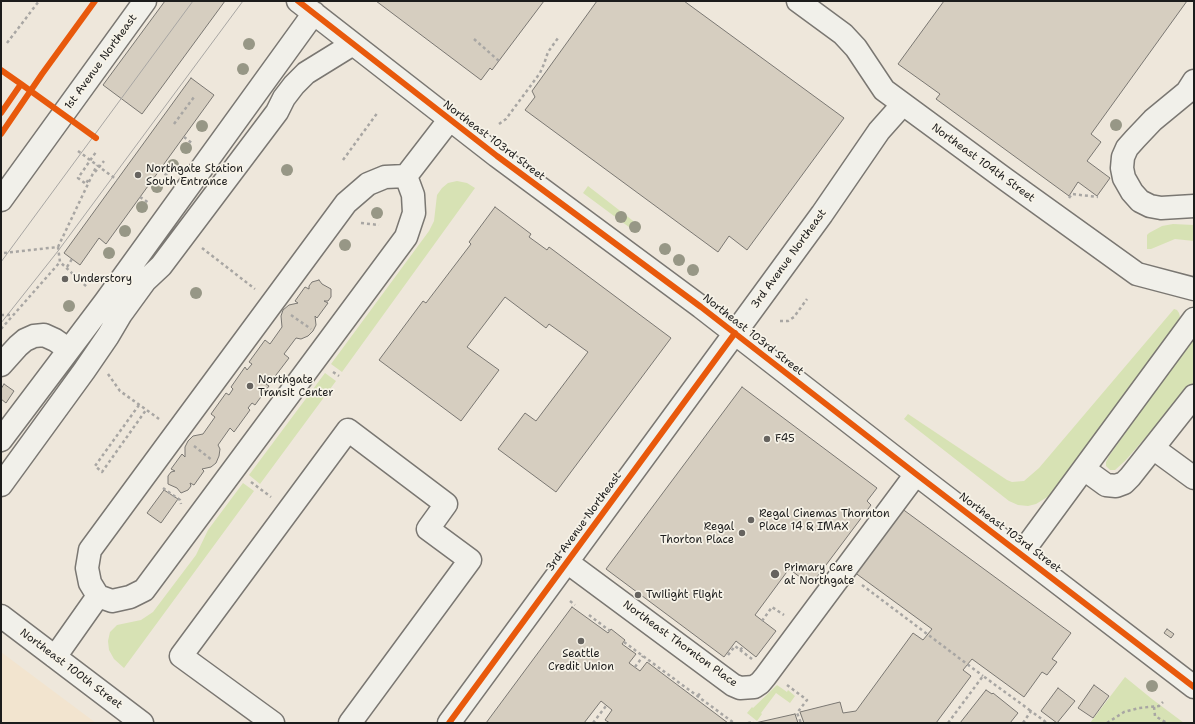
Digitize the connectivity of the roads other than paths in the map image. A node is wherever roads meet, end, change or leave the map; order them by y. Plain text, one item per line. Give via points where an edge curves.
1 (145, 1) edge
2 (798, 1) edge
3 (306, 7) edge
4 (353, 44) junction
5 (1194, 81) edge
6 (903, 104) junction
7 (450, 120) junction
8 (406, 176) junction
9 (1, 200) edge
10 (1194, 206) edge
11 (1194, 289) edge
12 (1194, 319) edge
13 (735, 333) junction
14 (68, 349) junction
15 (1, 365) edge
16 (1190, 409) edge
17 (1, 440) edge
18 (1153, 448) junction
19 (1084, 470) junction
20 (916, 474) junction
21 (1194, 478) edge
22 (1, 485) edge
23 (1021, 554) junction
24 (567, 562) junction
25 (98, 596) junction
26 (1, 616) edge
27 (55, 657) junction
28 (1194, 687) edge
29 (142, 723) edge
30 (273, 723) edge
31 (350, 723) edge
32 (449, 723) edge

1 - 9 street, 1st Avenue Northeast
2 - 6 street, Northeast 104th Street via 843,34 856,48 884,90
3 - 4 street, Northeast 103rd Street
3 - 14 street via 109,296
4 - 7 street, Northeast 103rd Street
4 - 22 street via 306,74 294,85 277,112 161,266 145,281 84,371
5 - 10 street via 1187,92 1153,120 1131,144 1122,168 1124,178 1140,201 1161,208
6 - 11 street, Northeast 104th Street via 1137,274
6 - 13 street, 3rd Avenue Northeast via 879,131
7 - 8 street
7 - 13 street, Northeast 103rd Street
8 - 25 street via 385,177 368,184 346,202 90,550 87,568 90,583
8 - 25 street via 413,195 414,214 401,243 144,590 130,597 112,601
12 - 19 street
13 - 20 street, Northeast 103rd Street
13 - 24 street, 3rd Avenue Northeast
14 - 15 street via 44,335 34,336 22,343
14 - 17 street
16 - 18 street
18 - 19 street via 1130,477 1116,486 1106,485
18 - 21 street
19 - 23 street
20 - 23 street, Northeast 103rd Street
20 - 24 street, Northeast Thornton Place via 765,677 754,687 740,688 733,685
23 - 28 street, Northeast 103rd Street
24 - 32 street, 3rd Avenue Northeast
25 - 27 street
26 - 27 street, Northeast 100th Street
27 - 29 street, Northeast 100th Street
30 - 31 street via 181,656 348,430 446,504 428,529 470,560

